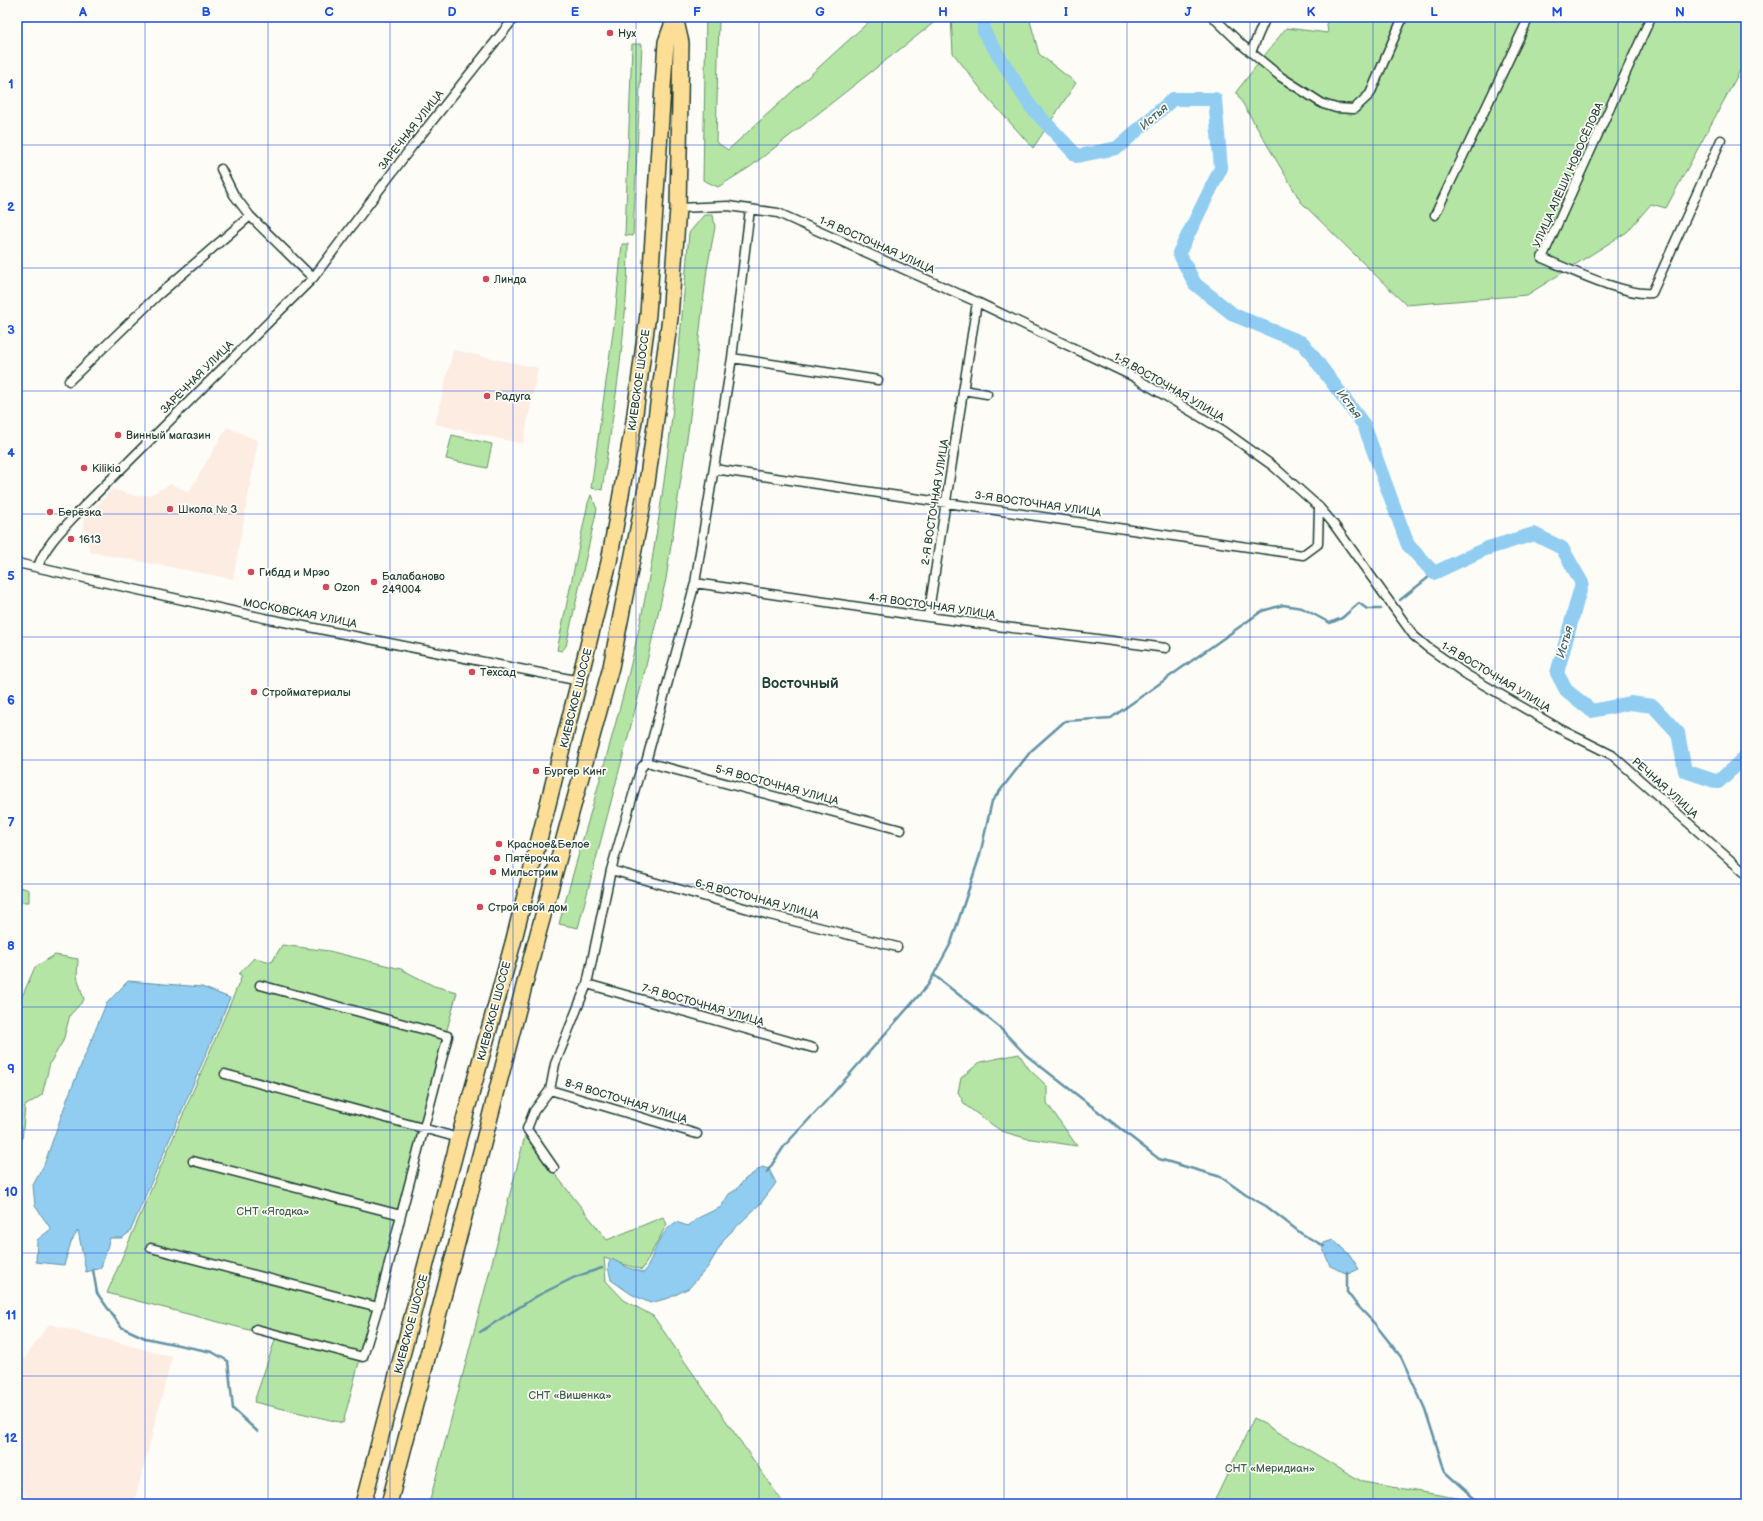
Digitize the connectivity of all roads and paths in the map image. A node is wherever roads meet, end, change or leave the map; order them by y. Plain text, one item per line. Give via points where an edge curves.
1 (515, 17) edge
2 (675, 17) edge
3 (1213, 17) edge
4 (1266, 17) edge
5 (1403, 17) edge
6 (1529, 17) edge
7 (1651, 17) edge
8 (1251, 52) junction
9 (1721, 140) dead end
10 (220, 169) dead end
11 (678, 208) junction
12 (750, 209) junction
13 (1435, 215) dead end
14 (250, 216) junction
15 (313, 278) junction
16 (977, 302) junction
17 (732, 358) junction
18 (878, 380) dead end
19 (69, 381) dead end
20 (963, 390) junction
21 (987, 394) dead end
22 (714, 469) junction
23 (621, 499) junction
24 (644, 501) junction
25 (946, 502) junction
26 (1319, 507) junction
27 (17, 563) edge
28 (38, 567) junction
29 (695, 583) junction
30 (928, 617) junction
31 (1166, 648) dead end
32 (580, 680) junction
33 (1562, 730) joint
34 (646, 762) junction
35 (901, 830) dead end
36 (611, 870) junction
37 (1746, 874) edge
38 (897, 947) dead end
39 (587, 984) junction
40 (260, 985) dead end
41 (813, 1048) dead end
42 (226, 1074) dead end
43 (550, 1090) junction
44 (424, 1128) junction
45 (697, 1134) dead end
46 (459, 1138) junction
47 (193, 1161) dead end
48 (554, 1168) dead end
49 (401, 1215) junction
50 (150, 1248) dead end
51 (378, 1307) junction
52 (256, 1329) dead end
53 (363, 1504) edge
54 (389, 1504) edge

1 - 15 street, ЗАРЕЧНАЯ УЛИЦА via 413,145
2 - 11 highway, КИЕВСКОЕ ШОССЕ via 681,43
2 - 23 highway, КИЕВСКОЕ ШОССЕ via 666,42 648,314
3 - 8 street
4 - 8 street
5 - 8 street via 1370,94 1354,109 1323,104 1281,77
6 - 13 street
7 - 9 street, УЛИЦА АЛЁШИ НОВОСЁЛОВА via 1542,258 1619,288 1644,294 1652,293
10 - 14 street via 234,195
11 - 12 street, 1-Я ВОСТОЧНАЯ УЛИЦА via 728,206
11 - 24 highway, КИЕВСКОЕ ШОССЕ via 670,318
12 - 16 street, 1-Я ВОСТОЧНАЯ УЛИЦА via 778,214
12 - 17 street
14 - 15 street
14 - 19 street via 157,296
15 - 28 street, ЗАРЕЧНАЯ УЛИЦА via 74,517 41,558
16 - 20 street, 2-Я ВОСТОЧНАЯ УЛИЦА
16 - 26 street, 1-Я ВОСТОЧНАЯ УЛИЦА via 1141,381 1224,431 1273,466
17 - 18 street
17 - 22 street
20 - 21 street
20 - 25 street, 2-Я ВОСТОЧНАЯ УЛИЦА
22 - 25 street, 3-Я ВОСТОЧНАЯ УЛИЦА
22 - 29 street
23 - 24 highway via 632,488 639,489
23 - 32 highway, КИЕВСКОЕ ШОССЕ via 609,562
24 - 54 highway, КИЕВСКОЕ ШОССЕ via 611,667 531,960
25 - 26 street, 3-Я ВОСТОЧНАЯ УЛИЦА via 1303,555 1318,544
25 - 30 street, 2-Я ВОСТОЧНАЯ УЛИЦА
26 - 33 street, 1-Я ВОСТОЧНАЯ УЛИЦА via 1414,636 1427,648 1467,675
27 - 28 street, МОСКОВСКАЯ УЛИЦА
28 - 32 street, МОСКОВСКАЯ УЛИЦА via 264,618
29 - 30 street, 4-Я ВОСТОЧНАЯ УЛИЦА
29 - 34 street
30 - 31 street, 4-Я ВОСТОЧНАЯ УЛИЦА
32 - 46 highway, КИЕВСКОЕ ШОССЕ via 513,943
33 - 37 street, РЕЧНАЯ УЛИЦА via 1612,756
34 - 35 street, 5-Я ВОСТОЧНАЯ УЛИЦА
34 - 36 street via 641,768
36 - 38 street, 6-Я ВОСТОЧНАЯ УЛИЦА via 766,914
36 - 39 street
39 - 41 street, 7-Я ВОСТОЧНАЯ УЛИЦА
39 - 43 street via 555,1064
40 - 44 street via 448,1036
42 - 44 street
43 - 45 street, 8-Я ВОСТОЧНАЯ УЛИЦА
43 - 48 street via 534,1111 527,1129
44 - 46 street
44 - 49 street
46 - 53 highway, КИЕВСКОЕ ШОССЕ
47 - 49 street
49 - 51 street
50 - 51 street
51 - 52 street via 363,1357

